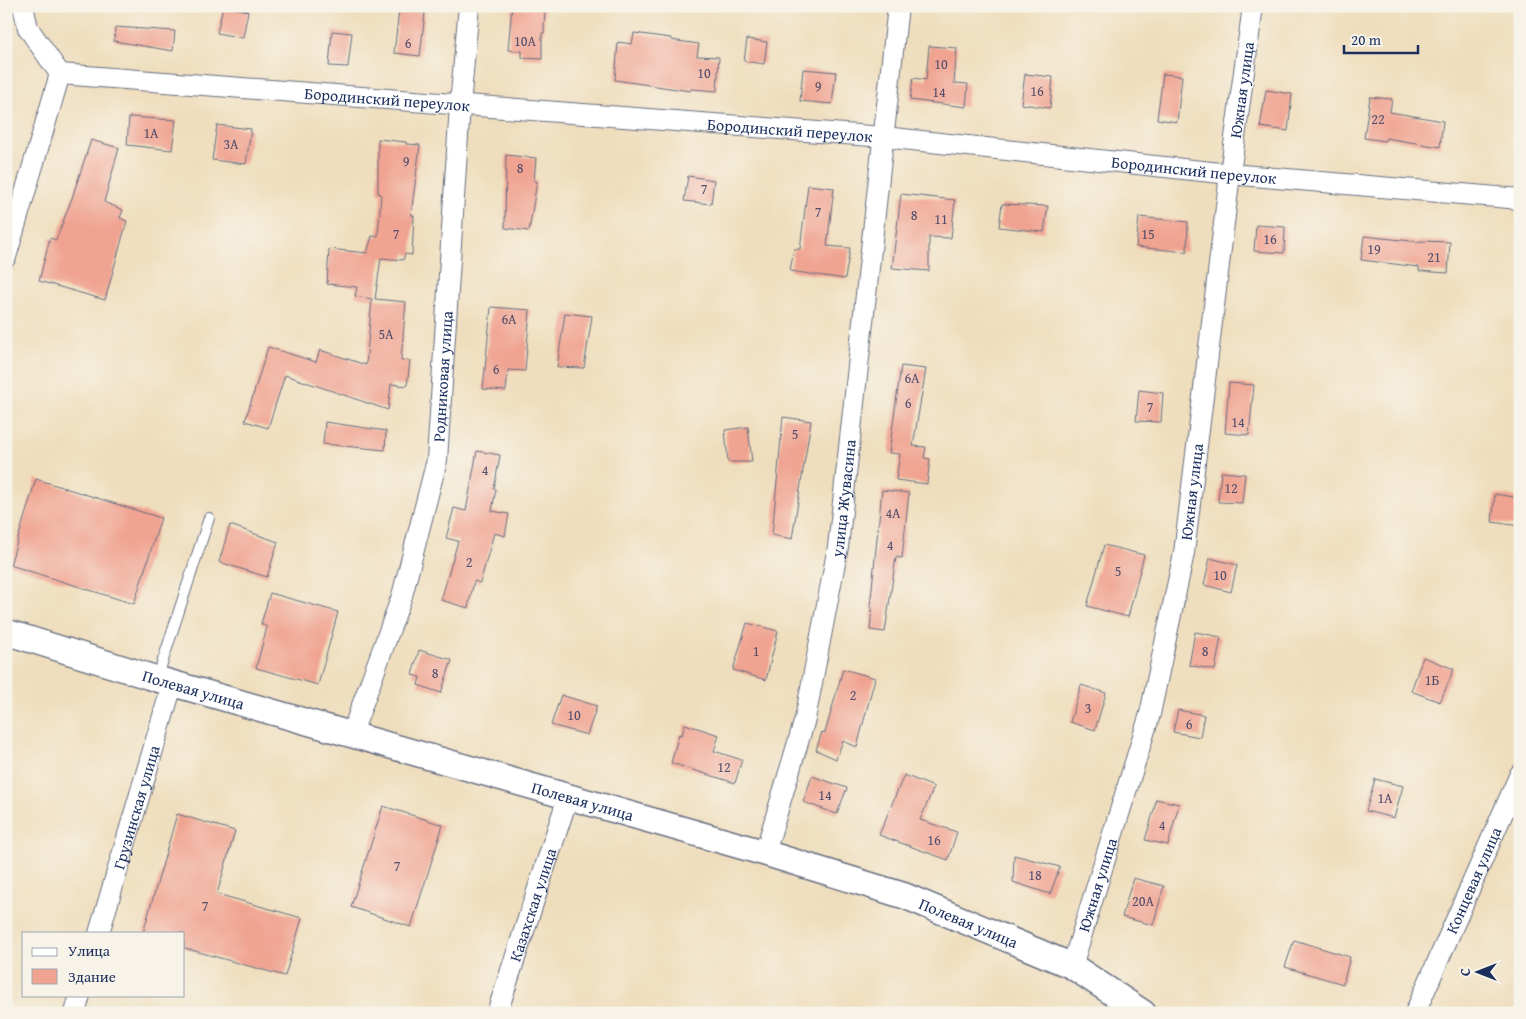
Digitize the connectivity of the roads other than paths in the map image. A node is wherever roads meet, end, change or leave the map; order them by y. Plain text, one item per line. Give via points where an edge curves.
1 (23, 6) edge
2 (469, 6) edge
3 (898, 6) edge
4 (1253, 6) edge
5 (60, 74) junction
6 (460, 105) junction
7 (884, 137) junction
8 (1230, 174) junction
9 (1520, 199) edge
10 (6, 257) edge
11 (209, 518) dead end
12 (6, 632) edge
13 (165, 681) junction
14 (352, 734) junction
15 (1520, 774) edge
16 (568, 797) junction
17 (765, 852) junction
18 (99, 932) edge
19 (1072, 966) junction
20 (80, 996) edge
21 (75, 1013) edge
22 (497, 1013) edge
23 (1143, 1013) edge
24 (1415, 1013) edge

1 - 5 street via 28,28
2 - 6 street, Родниковая улица
3 - 7 street, улица Жувасина
4 - 8 street, Южная улица
5 - 6 street, Бородинский переулок
5 - 10 street
6 - 7 street, Бородинский переулок
6 - 14 street, Родниковая улица via 437,460 402,596
7 - 8 street, Бородинский переулок
7 - 17 street, улица Жувасина via 838,547 805,719
8 - 9 street, Бородинский переулок
8 - 19 street, Южная улица via 1184,552 1150,714
11 - 13 lane
12 - 13 street, Полевая улица
13 - 14 street, Полевая улица
13 - 18 street, Грузинская улица
14 - 16 street, Полевая улица
15 - 24 street, Концевая улица
16 - 17 street, Полевая улица
16 - 22 street, Казахская улица
17 - 19 street, Полевая улица via 905,896
19 - 23 street, Полевая улица
20 - 21 street

